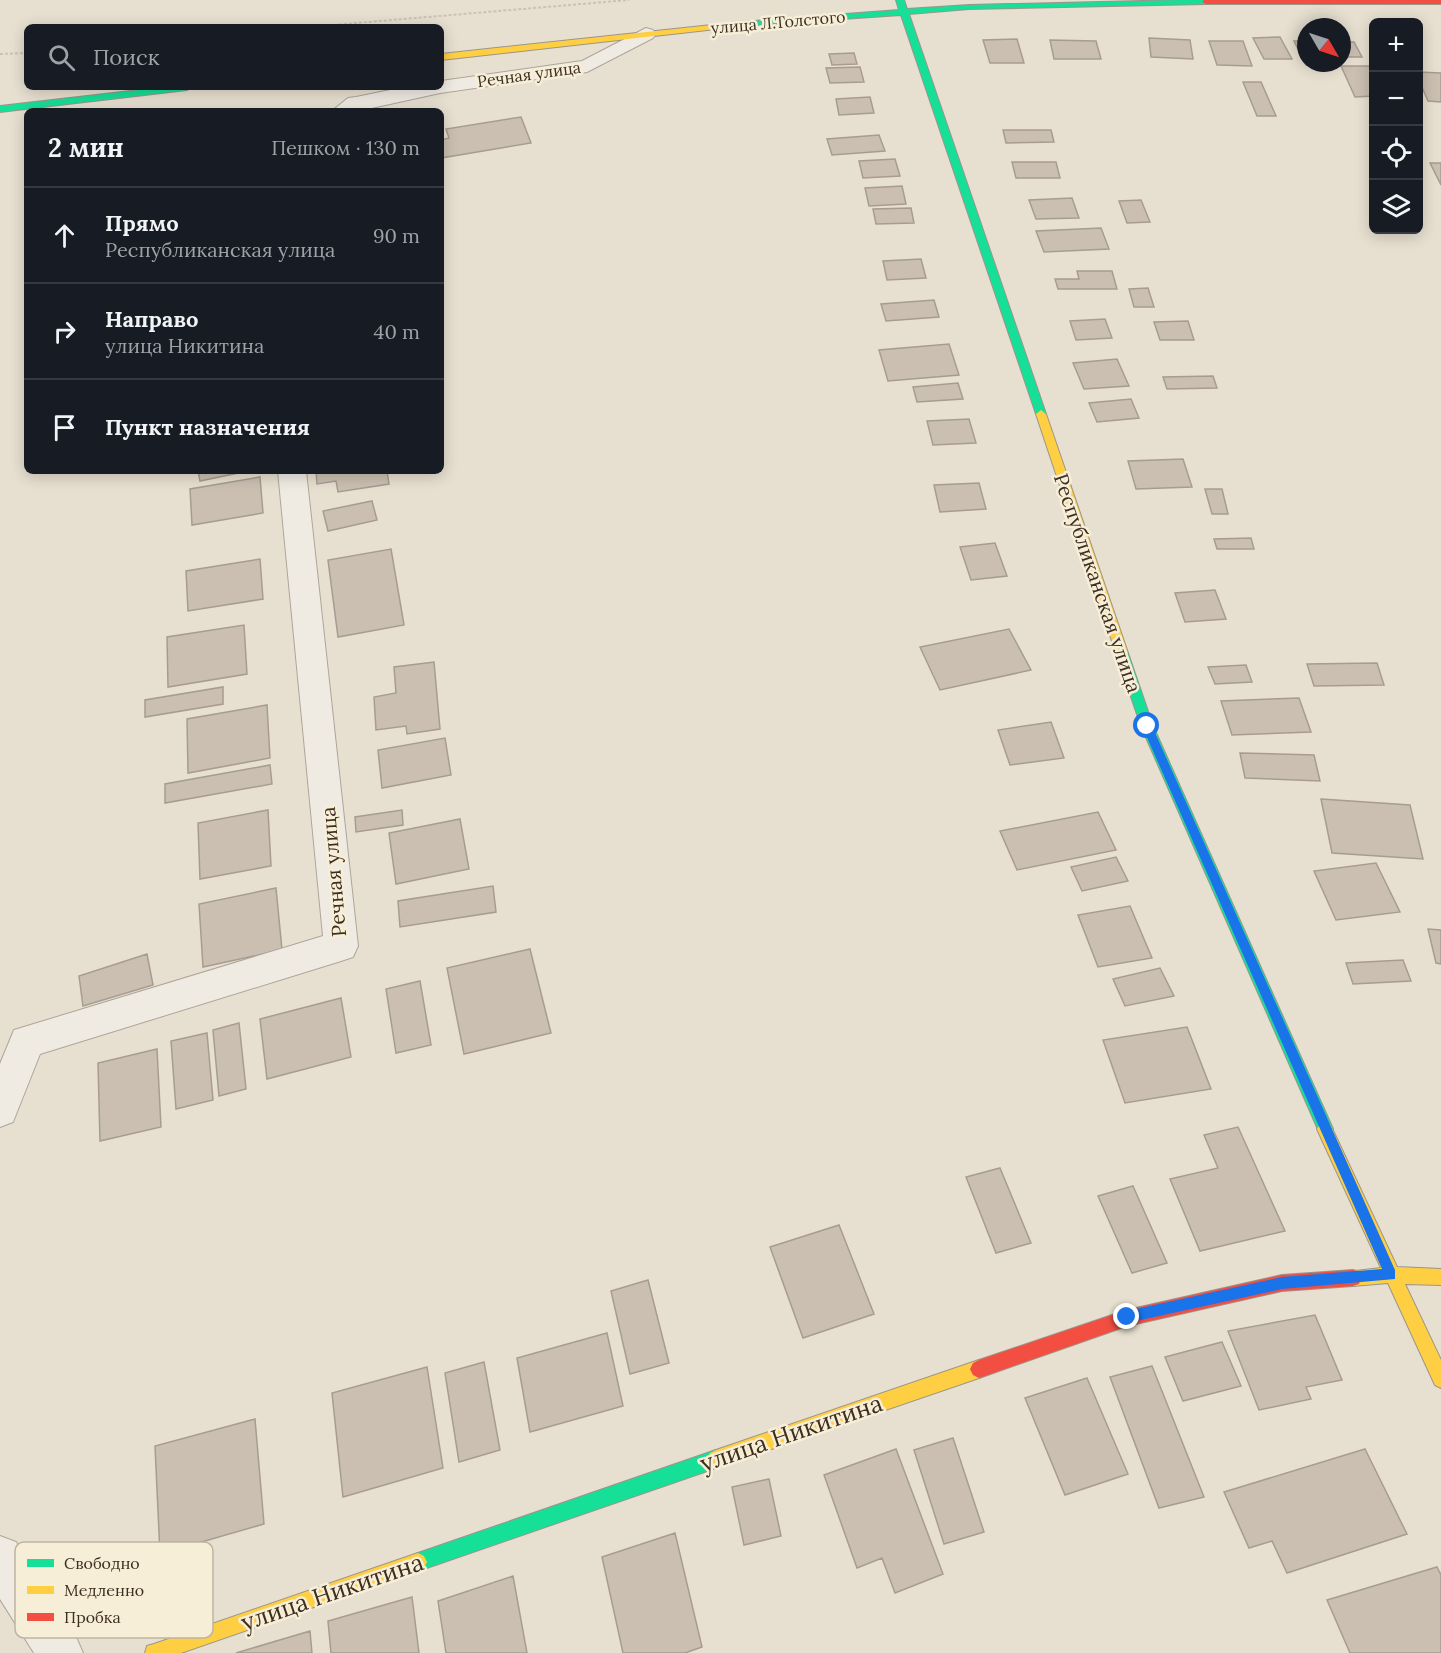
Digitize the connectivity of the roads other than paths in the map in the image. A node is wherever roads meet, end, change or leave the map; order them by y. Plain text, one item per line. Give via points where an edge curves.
1 (1163, 0) edge
2 (1441, 2) edge
3 (901, 5) edge
4 (646, 34) junction
5 (444, 57) edge
6 (444, 86) edge
7 (162, 90) edge
8 (424, 90) edge
9 (348, 108) edge
10 (0, 109) edge
11 (292, 474) edge
12 (0, 1110) edge
13 (1391, 1275) junction
14 (1441, 1277) edge
15 (1441, 1379) edge
16 (0, 1558) edge
17 (15, 1582) edge
18 (213, 1633) edge
19 (51, 1638) edge
20 (197, 1638) edge
21 (60, 1653) edge
22 (154, 1653) edge

1 - 2 street, улица Л.Толстого
1 - 3 street, улица Л.Толстого
3 - 4 street, улица Л.Толстого
3 - 13 street, Республиканская улица via 1147,726
4 - 5 street, улица Л.Толстого
4 - 6 street, Речная улица via 587,66
7 - 10 street
8 - 9 street, Речная улица via 356,103
11 - 12 street, Речная улица via 342,946 27,1042
13 - 14 street, улица Никитина
13 - 15 street, Республиканская улица
13 - 18 street, улица Никитина via 1282,1283 1127,1317
16 - 17 street
19 - 21 street
20 - 22 street, улица Никитина

